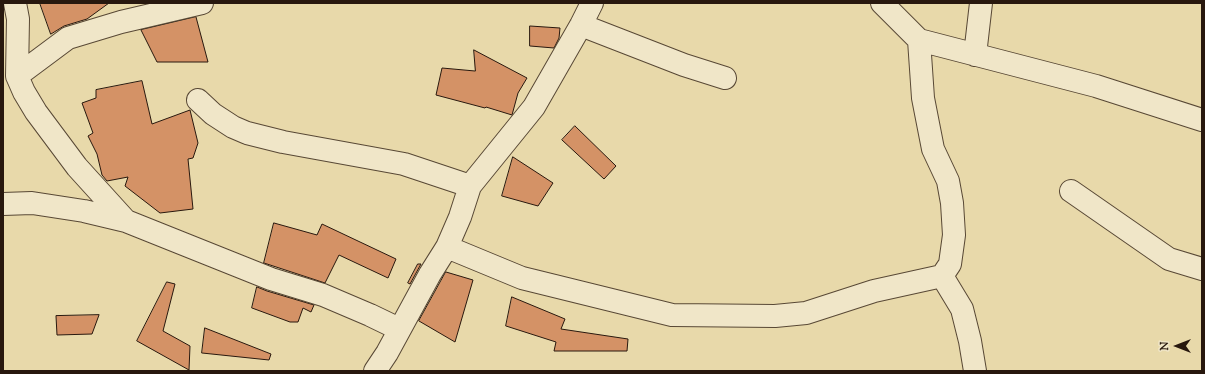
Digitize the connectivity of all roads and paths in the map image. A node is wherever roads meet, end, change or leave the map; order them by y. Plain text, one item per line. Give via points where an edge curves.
1 (15, 3) edge
2 (202, 3) edge
3 (592, 3) edge
4 (981, 3) edge
5 (883, 4) edge
6 (581, 25) junction
7 (919, 40) junction
8 (975, 55) junction
9 (10, 72) edge
10 (725, 78) dead end
11 (198, 100) dead end
12 (1202, 120) edge
13 (470, 186) junction
14 (1072, 191) dead end
15 (3, 204) edge
16 (126, 221) junction
17 (447, 247) junction
18 (1202, 269) edge
19 (942, 276) junction
20 (399, 329) junction
21 (375, 371) edge
22 (975, 371) edge

1 - 9 street via 18,19
2 - 9 street via 121,22 68,38
3 - 6 street
4 - 8 street
5 - 7 street
6 - 10 street
6 - 13 street via 534,107
7 - 8 street
7 - 19 street via 922,98 933,149 948,181 952,204 954,235 950,264
8 - 12 street via 1096,86
9 - 16 street via 77,167
11 - 13 street via 212,114 247,132 283,142 404,164
13 - 17 street
14 - 18 street via 1169,259
15 - 16 street via 40,204
16 - 20 street via 271,279 323,294
17 - 19 street via 522,278 672,315 775,316 806,313 874,291
17 - 20 street
19 - 22 street via 962,309
20 - 21 street

